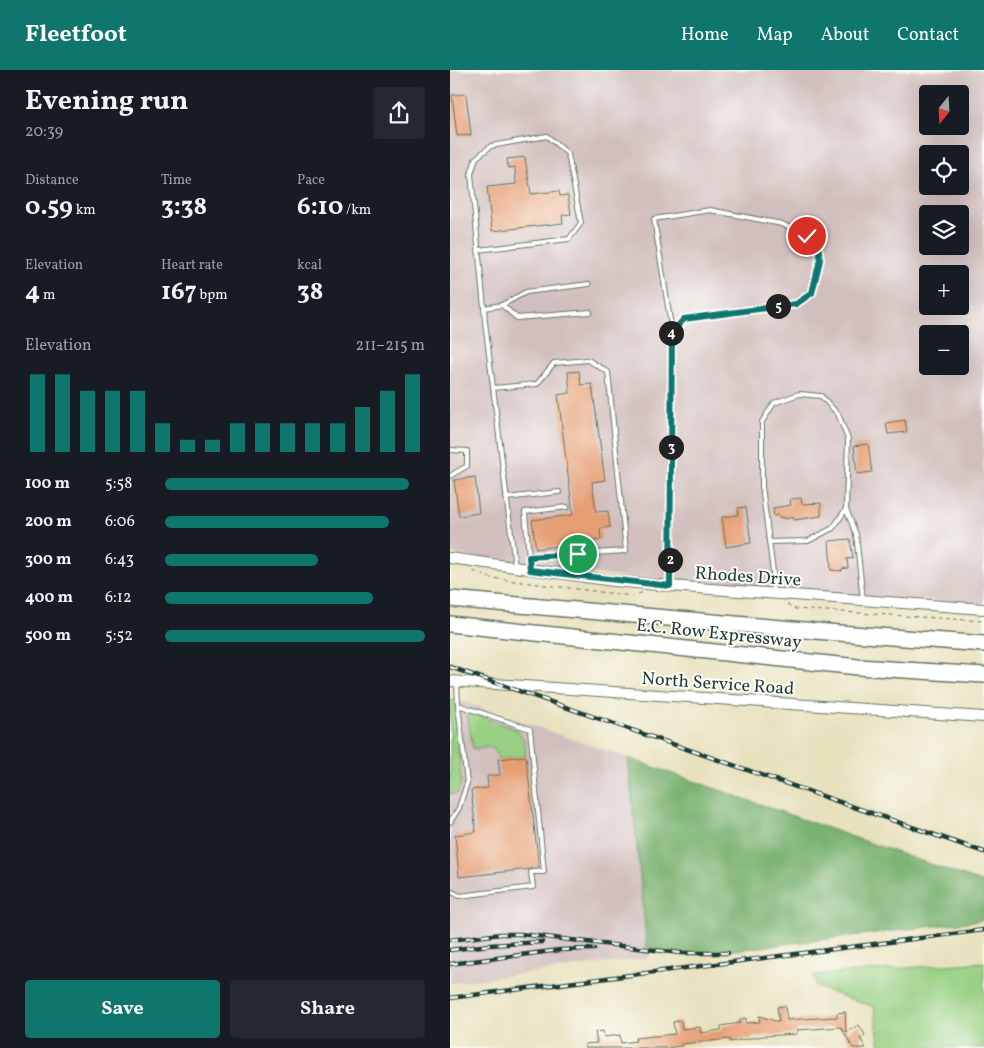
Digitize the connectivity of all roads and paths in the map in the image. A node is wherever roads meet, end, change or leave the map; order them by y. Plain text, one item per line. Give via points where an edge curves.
1 (478, 250) junction
2 (588, 284) dead end
3 (502, 305) junction
4 (484, 308) junction
5 (590, 312) dead end
6 (672, 332) junction
7 (493, 388) junction
8 (450, 450) edge
9 (450, 476) edge
10 (559, 492) dead end
11 (506, 498) junction
12 (567, 506) dead end
13 (846, 508) junction
14 (769, 542) junction
15 (529, 557) junction
16 (450, 558) edge
17 (466, 568) dead end
18 (515, 568) junction
19 (530, 570) junction
20 (670, 586) junction
21 (771, 594) junction
22 (632, 596) dead end
23 (450, 600) edge
24 (863, 601) junction
25 (786, 603) dead end
26 (984, 609) edge
27 (984, 621) edge
28 (450, 624) edge
29 (984, 644) edge
30 (984, 675) edge
31 (454, 681) edge
32 (458, 706) junction
33 (984, 717) edge
34 (450, 822) edge
35 (450, 891) edge

1 - 1 lane via 471,174 476,158 491,146 547,136 568,154 580,223 569,239
1 - 4 lane
2 - 3 lane via 526,292
3 - 4 lane
3 - 5 lane via 517,318
4 - 7 lane
6 - 6 lane via 684,319 796,304 812,293 820,260 818,245 782,224 710,210 654,219
6 - 20 lane
7 - 11 lane
7 - 15 lane via 538,384 554,363 588,360 608,372 626,552
8 - 9 lane via 467,451 466,466
10 - 11 lane
11 - 18 lane
12 - 15 lane via 525,512
13 - 14 lane via 833,528 808,541
13 - 14 lane via 848,439 838,414 821,396 799,394 774,403 762,422 762,486
13 - 24 lane via 856,534
14 - 21 lane via 774,580
15 - 19 lane
16 - 18 street, Rhodes Drive
17 - 22 path via 491,578
18 - 19 street, Rhodes Drive
19 - 20 street, Rhodes Drive
20 - 21 street, Rhodes Drive
21 - 24 street, Rhodes Drive
23 - 29 highway, E.C. Row Expressway
24 - 26 street, Rhodes Drive
25 - 27 path via 796,609
28 - 30 highway, E.C. Row Expressway via 858,667
31 - 32 lane
31 - 33 street, North Service Road
32 - 34 lane via 466,783 459,808
32 - 35 lane via 530,729 544,872 531,872 533,887 460,896

